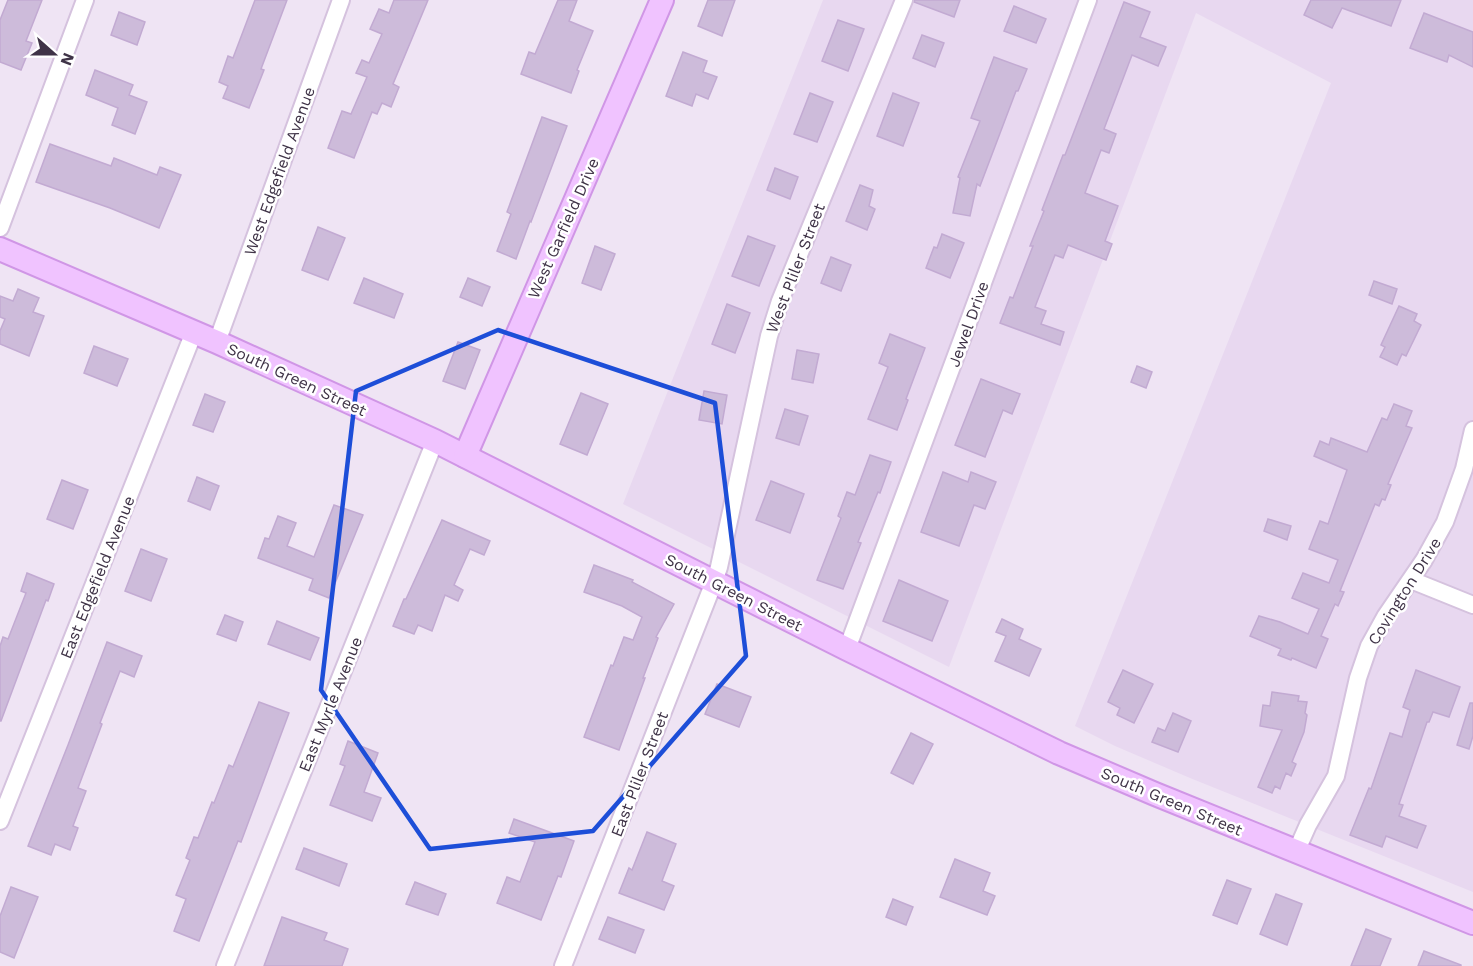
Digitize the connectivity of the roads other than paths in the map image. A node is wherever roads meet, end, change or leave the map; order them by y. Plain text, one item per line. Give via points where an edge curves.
1 (85, 0) edge
2 (341, 0) edge
3 (662, 0) edge
4 (904, 0) edge
5 (1088, 0) edge
6 (0, 228) edge
7 (0, 249) edge
8 (194, 332) junction
9 (217, 342) junction
10 (1473, 430) edge
11 (435, 441) junction
12 (465, 456) junction
13 (1412, 580) junction
14 (714, 582) junction
15 (1473, 605) edge
16 (848, 649) junction
17 (0, 821) edge
18 (1296, 852) junction
19 (1473, 923) edge
20 (225, 966) edge
21 (563, 966) edge

1 - 6 street
2 - 9 street, West Edgefield Avenue
3 - 12 street, West Garfield Drive
4 - 14 street, West Pliler Street via 777,311
5 - 16 street, Jewel Drive
7 - 8 street, South Green Street
8 - 9 street, South Green Street
8 - 17 street, East Edgefield Avenue
9 - 11 street, South Green Street
10 - 13 street, Covington Drive via 1452,505
11 - 12 street, South Green Street
11 - 20 street, East Myrle Avenue
12 - 14 street, South Green Street
13 - 15 street
13 - 18 street, Covington Drive via 1369,646 1339,766
14 - 16 street, South Green Street
14 - 21 street, East Pliler Street
16 - 18 street, South Green Street via 1014,732
18 - 19 street, South Green Street

